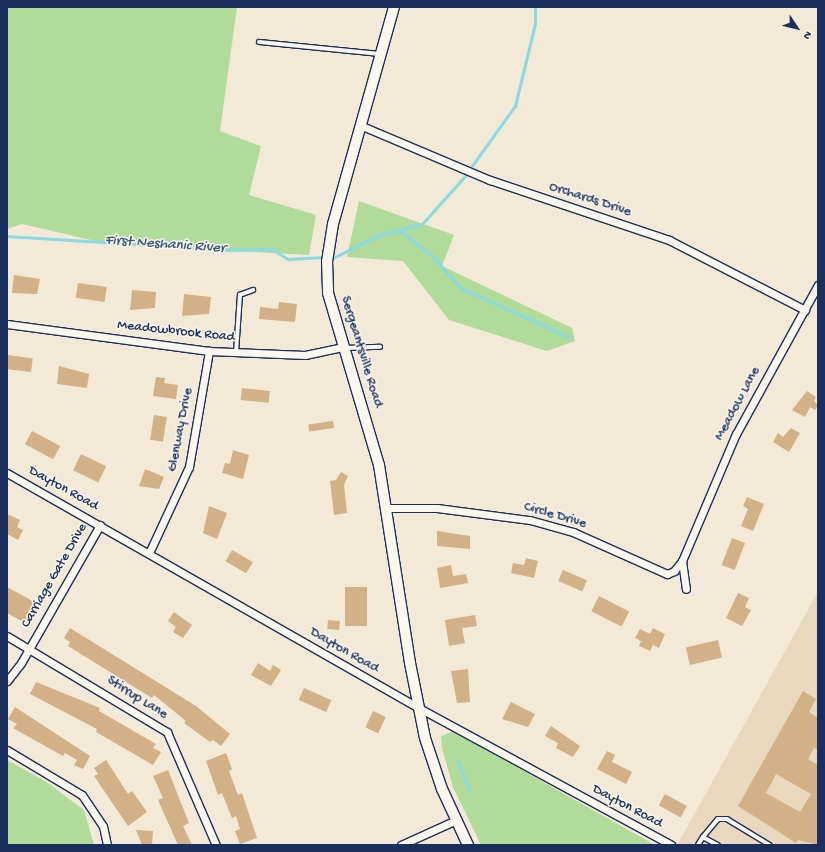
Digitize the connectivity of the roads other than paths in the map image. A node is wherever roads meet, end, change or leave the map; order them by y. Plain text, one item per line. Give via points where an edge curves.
1 (394, 7) edge
2 (259, 42) dead end
3 (381, 54) junction
4 (362, 126) junction
5 (818, 285) edge
6 (254, 290) dead end
7 (805, 310) junction
8 (7, 324) edge
9 (342, 347) junction
10 (380, 347) dead end
11 (209, 351) junction
12 (236, 352) junction
13 (7, 472) edge
14 (388, 508) junction
15 (100, 525) junction
16 (149, 553) junction
17 (682, 561) junction
18 (686, 589) dead end
19 (7, 636) edge
20 (29, 648) junction
21 (7, 681) edge
22 (419, 708) junction
23 (7, 750) edge
24 (456, 820) junction
25 (703, 837) junction
26 (107, 845) edge
27 (216, 845) edge
28 (401, 845) edge
29 (468, 845) edge
30 (671, 845) edge
31 (698, 845) edge
32 (718, 845) edge
33 (770, 845) edge

1 - 3 main road, Sergeantsville Road
2 - 3 lane
3 - 4 main road, Sergeantsville Road
4 - 7 street, Orchards Drive via 490,180 669,240
4 - 9 main road, Sergeantsville Road via 333,224 327,261 328,293
5 - 7 street, Meadow Lane
6 - 12 lane via 240,295
7 - 17 street, Meadow Lane via 736,434
8 - 11 street, Meadowbrook Road
9 - 10 lane
9 - 12 street, Meadowbrook Road via 305,355
9 - 14 main road, Sergeantsville Road via 367,421
11 - 12 street, Meadowbrook Road
11 - 16 street, Glenway Drive via 189,467
13 - 15 street, Dayton Road
14 - 17 street, Circle Drive via 437,508 530,520 580,535 666,574
14 - 22 main road, Sergeantsville Road
15 - 16 street, Dayton Road
15 - 20 street, Carriage Gate Drive
16 - 22 street, Dayton Road
17 - 18 street
19 - 20 street, Stirrup Lane
20 - 21 street, Carriage Gate Drive
20 - 27 street, Stirrup Lane via 167,732
22 - 24 main road, Sergeantsville Road via 442,789
22 - 30 street, Dayton Road
23 - 26 street via 82,795 103,826
24 - 28 street
24 - 29 main road, Sergeantsville Road
25 - 31 lane
25 - 32 lane
25 - 33 lane via 718,819 727,819

